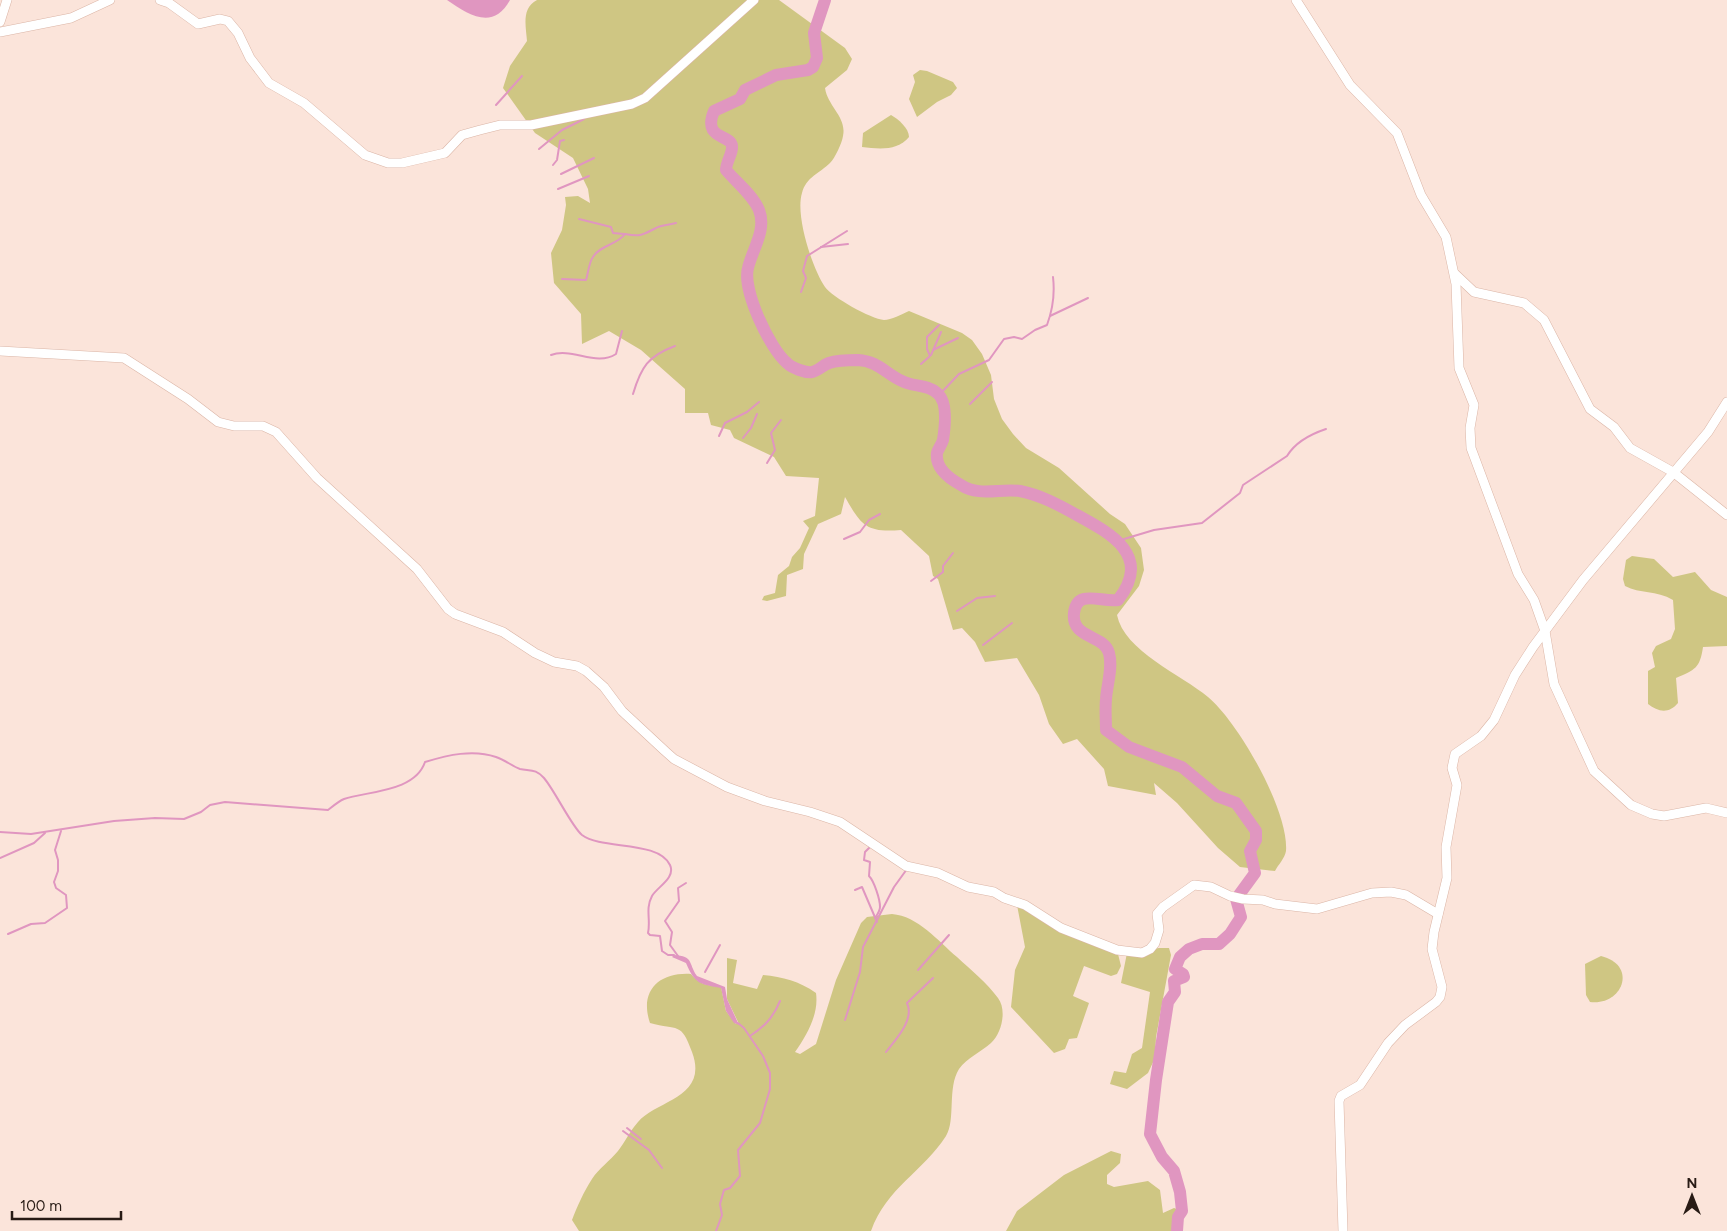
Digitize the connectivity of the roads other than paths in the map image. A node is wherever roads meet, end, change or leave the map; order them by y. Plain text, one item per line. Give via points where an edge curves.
1 (7, 0) edge
2 (110, 0) edge
3 (160, 0) edge
4 (754, 0) edge
5 (1296, 0) edge
6 (0, 22) edge
7 (0, 32) edge
8 (1453, 272) junction
9 (0, 351) edge
10 (1727, 402) edge
11 (1673, 472) junction
12 (1727, 515) edge
13 (1545, 631) junction
14 (1727, 805) edge
15 (1706, 808) junction
16 (1727, 813) edge
17 (1438, 914) junction
18 (1343, 1231) edge

1 - 6 street
2 - 7 street via 71,18
3 - 4 street via 198,24 220,19 228,21 269,83 304,103 365,156 388,163 402,163 445,153 462,135 480,130 500,125 531,125 632,104 645,98
5 - 8 street via 1350,85 1397,133 1421,195 1446,236
8 - 11 street via 1474,292 1524,303 1535,310 1544,320 1590,409 1614,427 1630,448
8 - 13 street via 1459,368 1474,405 1471,448 1518,574 1534,600
9 - 17 street via 124,358 218,422 234,426 263,426 276,432 317,478 417,569 448,609 503,632 554,662 586,671 604,687 622,711 674,758 742,794 840,822 906,866 938,874 968,887 994,892 1025,905 1061,928 1117,950 1142,953 1150,950 1159,930 1157,914 1194,885 1211,887 1243,899 1317,909 1372,893 1391,892 1406,895
10 - 11 street via 1708,432
11 - 12 street
11 - 13 street
13 - 15 street via 1554,684 1594,771 1642,811 1664,816
13 - 17 street via 1515,674 1494,720 1481,736 1452,759 1457,786 1446,847 1447,878
14 - 15 street
15 - 16 street
17 - 18 street via 1432,948 1442,987 1440,996 1405,1025 1388,1043 1360,1085 1341,1096 1339,1102

